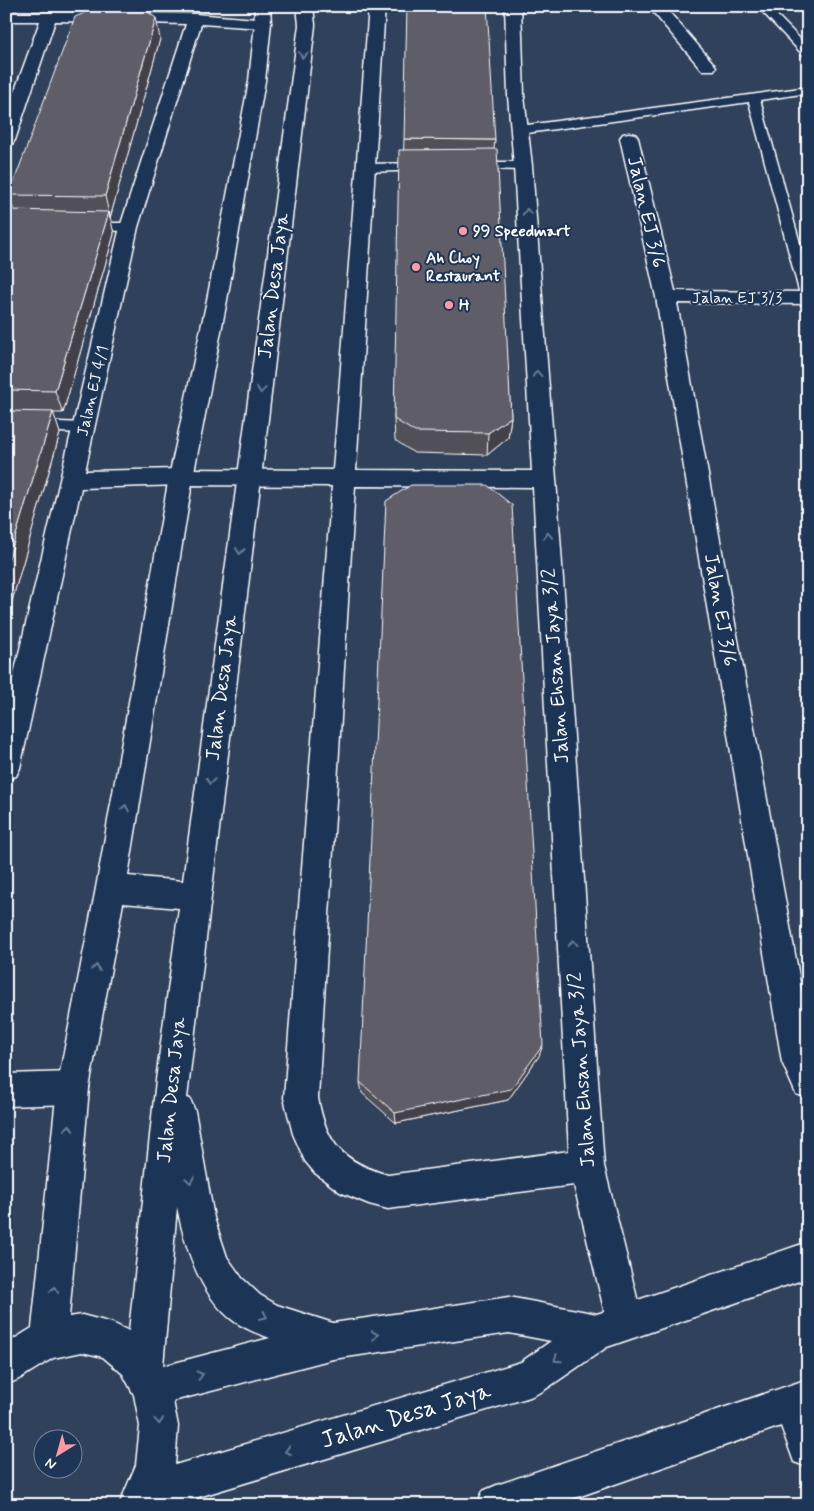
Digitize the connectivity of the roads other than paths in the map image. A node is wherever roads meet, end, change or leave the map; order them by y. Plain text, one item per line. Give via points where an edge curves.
1 (306, 6) edge
2 (378, 6) edge
3 (512, 6) edge
4 (656, 6) edge
5 (762, 6) edge
6 (262, 14) edge
7 (6, 16) edge
8 (49, 17) junction
9 (195, 19) junction
10 (808, 54) edge
11 (708, 67) dead end
12 (808, 90) edge
13 (754, 98) junction
14 (520, 130) junction
15 (629, 138) dead end
16 (6, 140) edge
17 (464, 166) edge
18 (524, 166) junction
19 (434, 167) edge
20 (365, 168) junction
21 (73, 227) edge
22 (130, 228) junction
23 (666, 297) junction
24 (808, 298) edge
25 (6, 426) edge
26 (85, 428) junction
27 (181, 477) junction
28 (249, 477) junction
29 (344, 478) junction
30 (544, 478) junction
31 (72, 480) junction
32 (13, 702) edge
33 (6, 768) edge
34 (111, 888) junction
35 (196, 896) junction
36 (172, 1080) junction
37 (808, 1082) edge
38 (73, 1088) junction
39 (6, 1090) edge
40 (587, 1166) junction
41 (808, 1260) edge
42 (611, 1327) junction
43 (49, 1339) junction
44 (333, 1341) junction
45 (6, 1366) edge
46 (149, 1379) junction
47 (799, 1401) edge
48 (808, 1448) edge
49 (552, 1495) edge
50 (142, 1499) edge
51 (497, 1505) edge

1 -> 28 street, Jalan Desa Jaya via 300,81
2 - 20 street
3 - 14 street, Jalan Ehsan Jaya 3/2
4 - 11 street
5 - 10 lane
6 - 9 street
6 - 27 street via 253,100
7 - 8 street
8 - 9 street
8 - 16 street
9 - 22 street, Jalan EJ 4/1
12 - 13 lane
13 - 14 lane
13 - 24 lane
14 - 18 street, Jalan Ehsan Jaya 3/2
15 - 23 street, Jalan EJ 3/6
17 - 18 lane
30 -> 18 street, Jalan Ehsan Jaya 3/2
19 - 20 lane
20 - 29 street
21 - 22 lane
22 - 26 street, Jalan EJ 4/1
23 - 24 street, Jalan EJ 3/3
23 - 37 street, Jalan EJ 3/6 via 798,1062
25 - 26 lane
26 - 31 street, Jalan EJ 4/1
27 - 28 street
27 - 31 street
34 -> 27 street
28 - 29 street
28 -> 35 street, Jalan Desa Jaya
29 - 30 street
29 - 40 street via 300,1098 311,1140 342,1175 363,1186 388,1192
40 -> 30 street, Jalan Ehsan Jaya 3/2
31 - 32 street, Jalan EJ 4/1
32 - 33 street, Jalan EJ 4/1
34 - 35 street
38 -> 34 street
35 - 36 street, Jalan Desa Jaya
36 -> 44 street via 198,1227 219,1276 248,1308 268,1319
36 - 46 street, Jalan Desa Jaya
38 - 39 street
43 -> 38 street
40 - 42 street, Jalan Ehsan Jaya 3/2
41 - 42 street, Jalan Desa Jaya
44 -> 42 street, Jalan Desa Jaya via 510,1315
42 -> 50 street, Jalan Desa Jaya via 530,1378
43 - 45 street via 25,1350
43 - 46 street via 92,1334 112,1341 130,1353
46 -> 44 street, Jalan Desa Jaya
46 -> 50 street via 160,1421 158,1456
47 - 48 street
47 - 49 street
49 - 51 street

